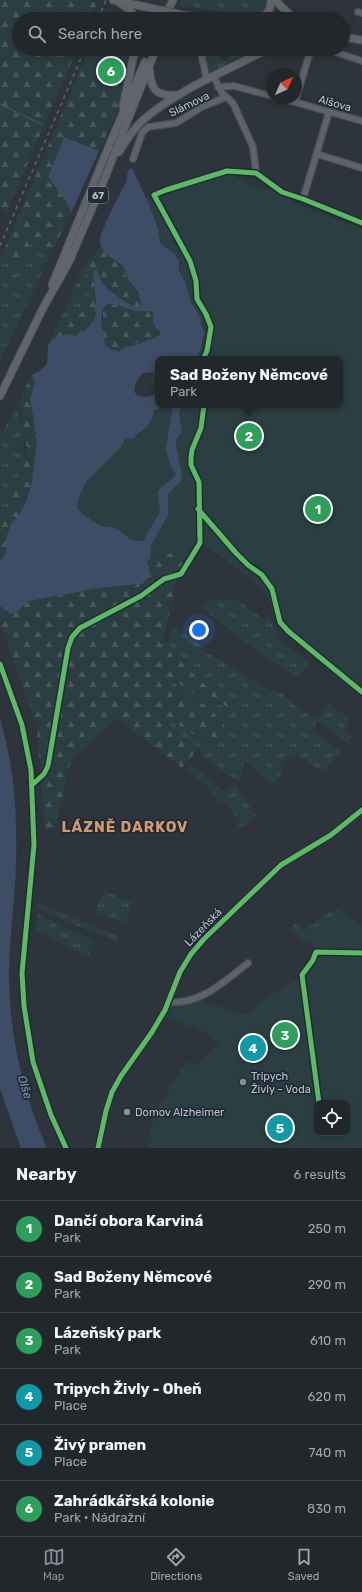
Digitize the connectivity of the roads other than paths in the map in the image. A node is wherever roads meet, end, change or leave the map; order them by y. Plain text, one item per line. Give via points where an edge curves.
1 (173, 0) edge
2 (177, 0) edge
3 (270, 0) edge
4 (275, 0) edge
5 (115, 1) edge
6 (131, 12) edge
7 (167, 12) edge
8 (169, 12) edge
9 (172, 12) edge
10 (268, 12) edge
11 (287, 12) edge
12 (350, 39) edge
13 (362, 40) edge
14 (134, 56) edge
15 (149, 56) edge
16 (152, 56) edge
17 (202, 56) edge
18 (252, 56) edge
19 (309, 56) edge
20 (347, 56) edge
21 (362, 61) edge
22 (146, 65) junction
23 (214, 77) junction
24 (144, 79) junction
25 (302, 79) edge
26 (207, 80) junction
27 (218, 88) junction
28 (266, 94) edge
29 (179, 95) junction
30 (226, 97) junction
31 (167, 103) junction
32 (302, 104) edge
33 (329, 112) junction
34 (362, 121) edge
35 (118, 126) junction
36 (317, 154) junction
37 (133, 159) dead end
38 (362, 168) edge
39 (256, 173) dead end
40 (102, 185) junction
41 (303, 199) dead end
42 (43, 308) junction
43 (0, 396) edge
44 (362, 810) edge
45 (248, 963) dead end
46 (169, 1002) junction
47 (98, 1148) edge

1 - 7 main road
2 - 9 main road
3 - 10 main road
4 - 11 main road
5 - 6 main road
5 - 8 main road, bridge
12 - 13 main road
14 - 35 main road
15 - 22 main road, 67
16 - 22 main road, 67
17 - 26 street
18 - 23 main road
19 - 25 street
20 - 21 street
22 - 24 main road, 67
22 - 29 main road, 67 via 151,84 156,91 165,96
22 - 35 main road, 67
23 - 26 main road
23 - 27 street, Slámova
24 - 31 main road via 154,95
24 - 40 main road, 67
26 - 29 main road
27 - 28 street via 234,86
27 - 30 street, Slámova
29 - 31 main road
30 - 37 street, Slámova via 202,107 176,123 148,127 138,140
30 - 39 street, Slámova via 233,103 253,147
31 - 40 main road via 142,121 132,132
32 - 33 street, Alšova
33 - 34 street, Alšova
33 - 36 street
35 - 42 main road, 67
36 - 38 street
36 - 41 street
40 - 42 main road, 67 via 66,268
42 - 43 main road, 67
44 - 46 street, Lázeňská via 332,835 281,865 204,939 180,972
45 - 46 street via 194,999
46 - 47 street, Lázeňská via 112,1092

